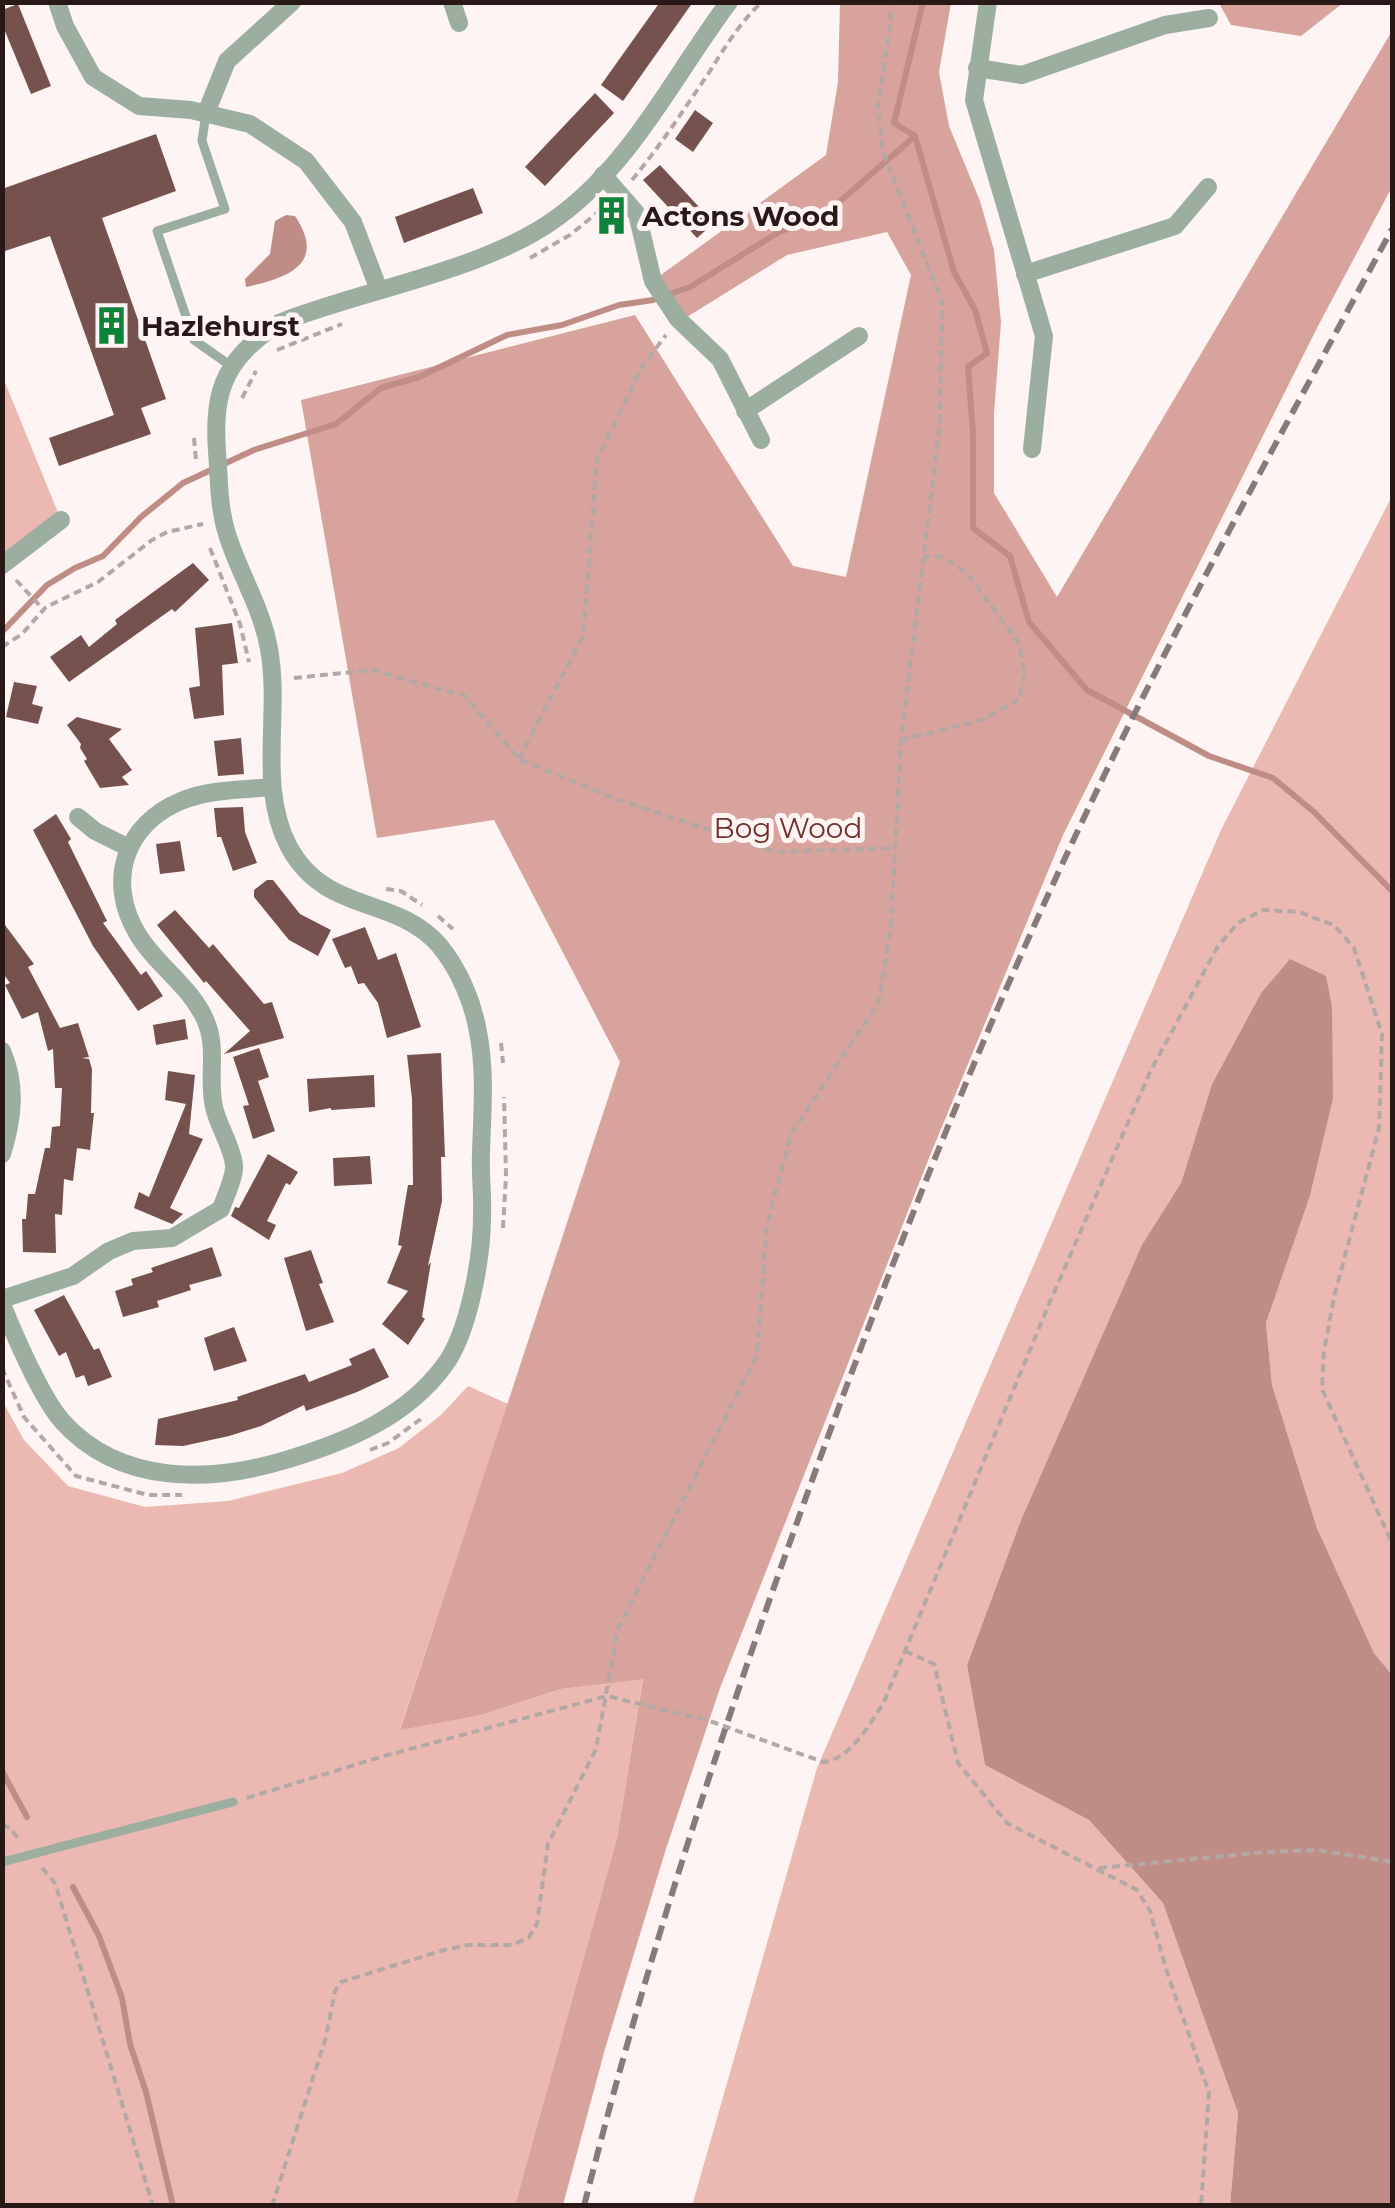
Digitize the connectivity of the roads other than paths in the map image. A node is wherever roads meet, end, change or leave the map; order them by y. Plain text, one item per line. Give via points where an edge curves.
1 (57, 2) edge
2 (292, 2) edge
3 (452, 2) edge
4 (729, 2) edge
5 (988, 2) edge
6 (1209, 18) dead end
7 (459, 23) dead end
8 (977, 68) junction
9 (206, 113) junction
10 (603, 175) junction
11 (1208, 187) dead end
12 (1025, 274) junction
13 (380, 290) junction
14 (859, 336) dead end
15 (231, 366) junction
16 (745, 411) junction
17 (760, 440) dead end
18 (1032, 449) dead end
19 (62, 520) dead end
20 (8, 571) edge
21 (272, 787) junction
22 (78, 817) dead end
23 (127, 847) junction
24 (2, 1051) edge
25 (2, 1154) edge
26 (2, 1301) edge
27 (9, 1339) edge
28 (233, 1802) road end
29 (2, 1862) edge

1 - 9 street via 93,77 139,106
2 - 9 street via 227,60
3 - 7 street
4 - 10 street via 640,134
5 - 8 street
6 - 8 street via 1165,25 1022,76
8 - 12 street via 974,100
9 - 13 street via 250,124 306,161 353,222
9 - 15 lane via 202,142 225,209 158,231 194,340
10 - 13 street via 526,237
10 - 16 street via 637,214 653,281 678,319 720,359
11 - 12 street via 1175,226
12 - 18 street via 1044,336
13 - 15 street via 279,324
14 - 16 street
15 - 21 street via 215,412 220,498 268,646
16 - 17 street
19 - 20 street
21 - 23 street via 179,802
21 - 27 street via 280,826 304,868 322,886 408,921 438,944 470,1001 483,1064 482,1218 465,1330 419,1394 374,1426 275,1464 180,1475 112,1460 87,1444 59,1418
22 - 23 street
23 - 26 street via 122,899 139,938 205,1018 214,1109 234,1166 221,1209 172,1238 133,1241 73,1276
24 - 25 street via 13,1089
26 - 27 street
28 - 29 lane

